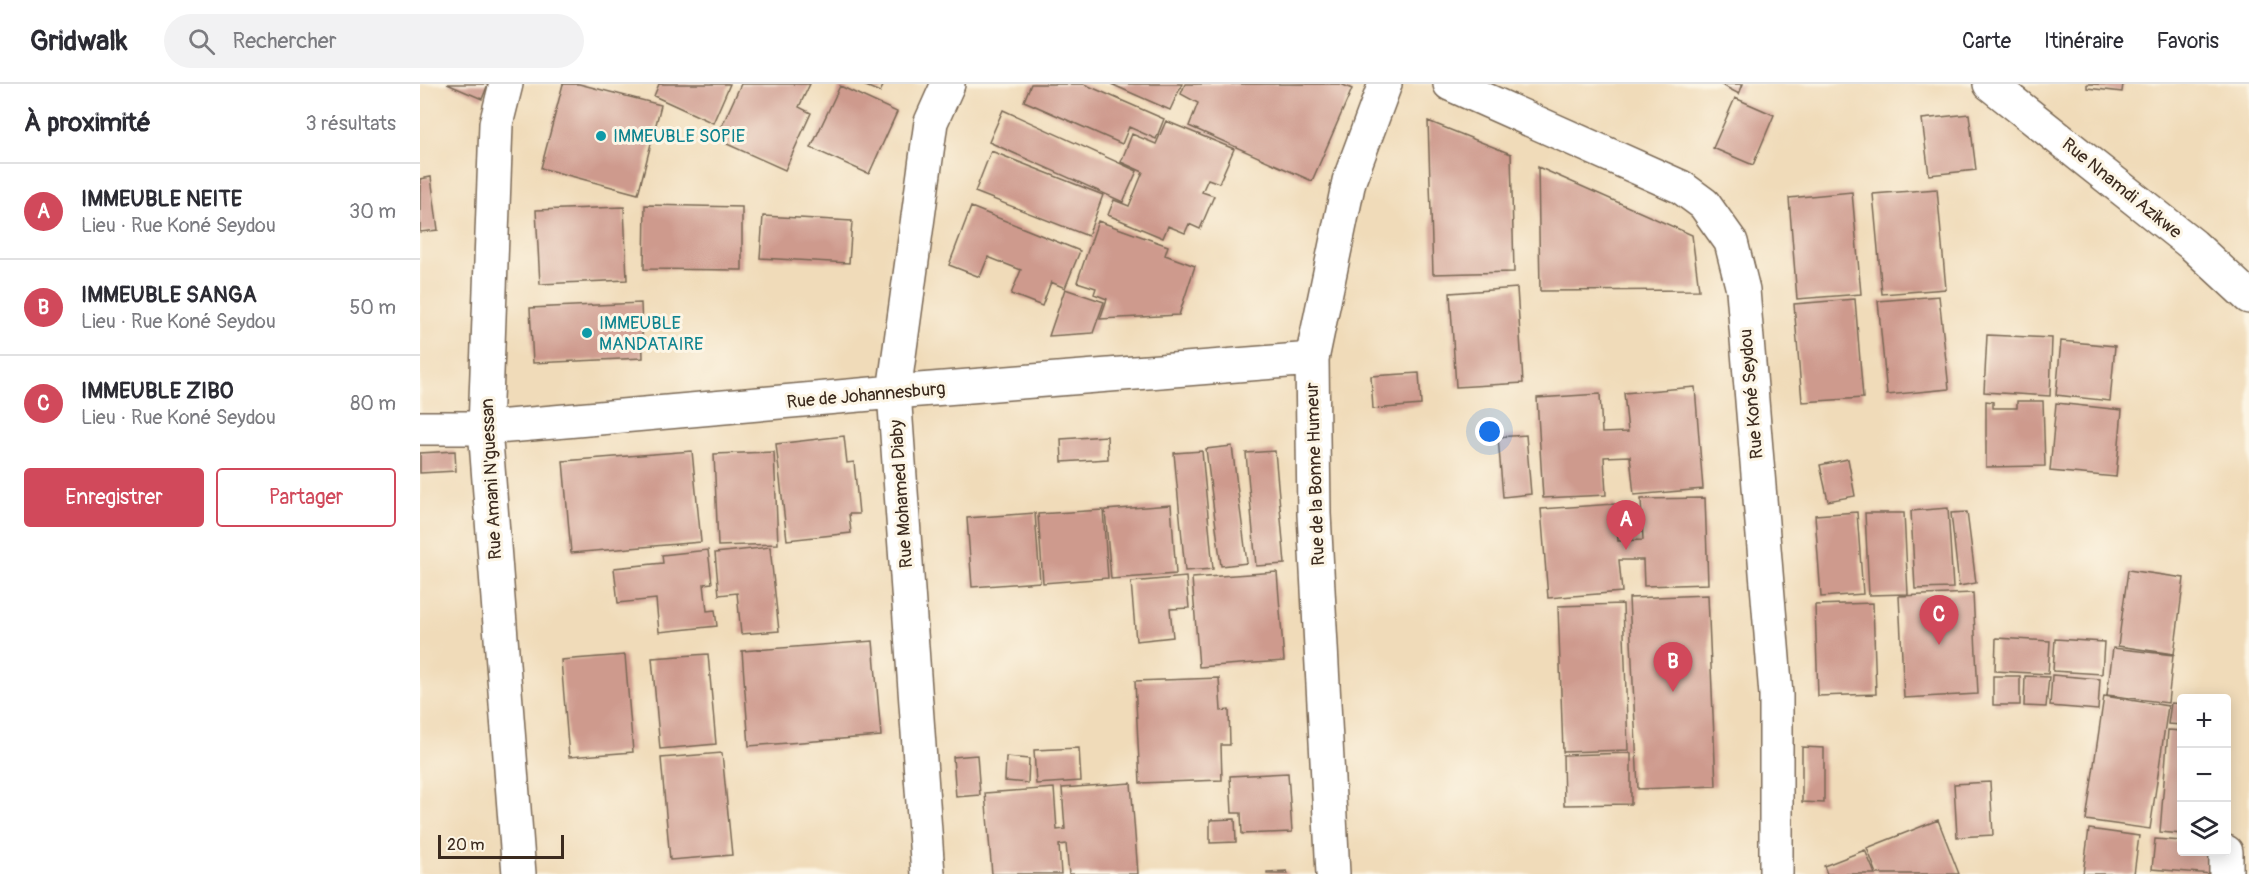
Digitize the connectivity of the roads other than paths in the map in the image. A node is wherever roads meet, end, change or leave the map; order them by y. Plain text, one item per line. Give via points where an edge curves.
1 (506, 84) edge
2 (948, 84) edge
3 (1385, 84) edge
4 (1450, 84) edge
5 (1990, 84) edge
6 (2249, 297) edge
7 (1312, 359) junction
8 (894, 392) junction
9 (420, 428) edge
10 (485, 428) junction
11 (2226, 856) edge
12 (519, 874) edge
13 (928, 874) edge
14 (1333, 874) edge
15 (1776, 874) edge
16 (2226, 874) edge

1 - 10 street, Rue Amani N'guessan via 496,124
2 - 8 street, Rue Mohamed Diaby via 931,122
3 - 7 street, Rue de la Bonne Humeur via 1349,181
4 - 15 street, Rue Koné Seydou via 1681,187 1704,204 1731,242 1743,290 1776,694
5 - 6 street, Rue Nnamdi Azikwe via 2185,238
7 - 8 street, Rue de Johannesburg
7 - 14 street, Rue de la Bonne Humeur via 1314,513
8 - 10 street, Rue de Johannesburg
8 - 13 street, Rue Mohamed Diaby
9 - 10 street, Rue de Johannesburg
10 - 12 street, Rue Amani N'guessan
11 - 16 street

